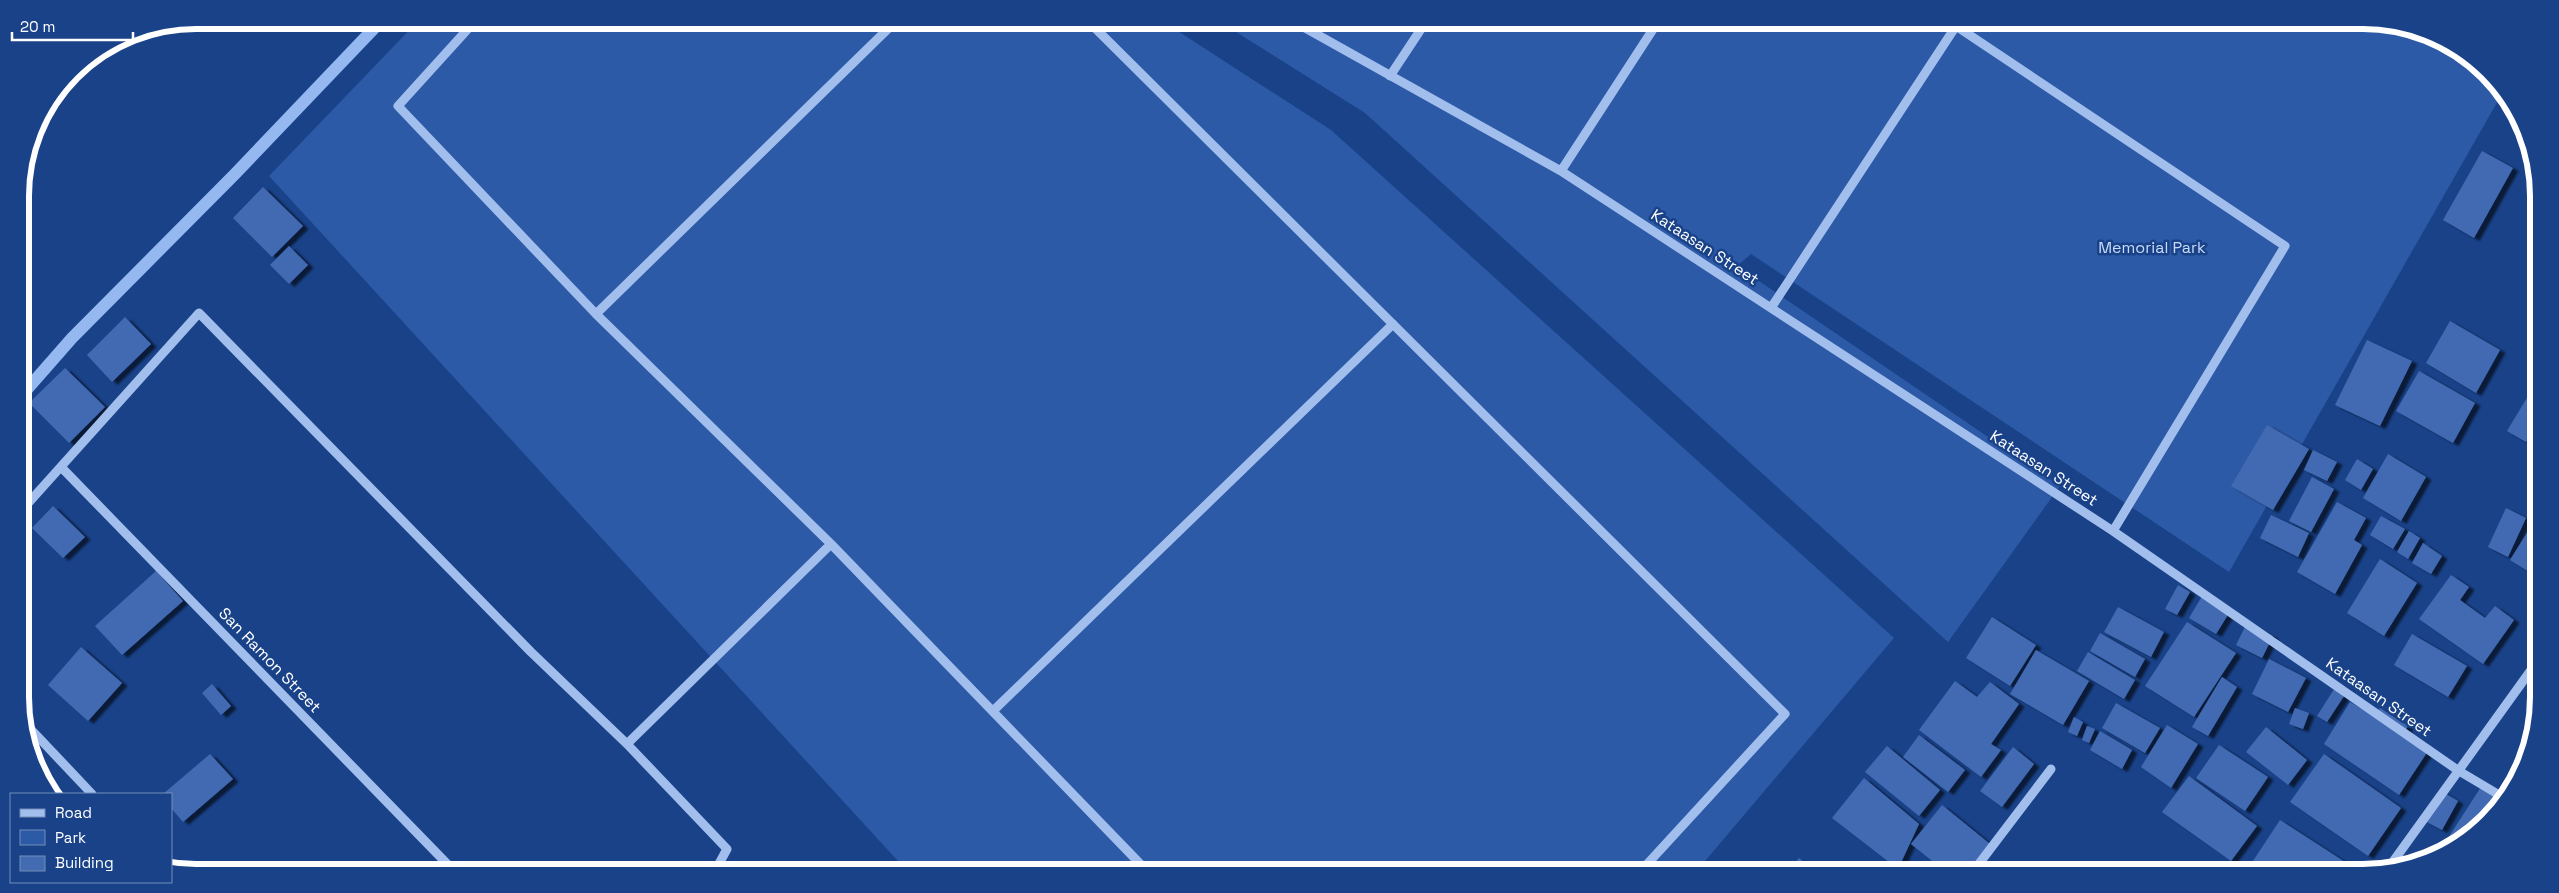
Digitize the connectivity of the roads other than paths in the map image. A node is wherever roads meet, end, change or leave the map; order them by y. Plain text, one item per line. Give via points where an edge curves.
1 (468, 29) edge
2 (888, 29) edge
3 (1096, 29) edge
4 (1307, 29) edge
5 (1421, 29) edge
6 (1653, 29) edge
7 (1954, 29) edge
8 (1960, 29) edge
9 (1390, 76) junction
10 (1561, 171) junction
11 (1771, 308) junction
12 (596, 314) junction
13 (1392, 324) junction
14 (62, 468) junction
15 (29, 503) edge
16 (2113, 531) junction
17 (831, 544) junction
18 (2530, 672) edge
19 (993, 710) junction
20 (32, 731) edge
21 (626, 744) junction
22 (2050, 769) dead end
23 (2459, 771) junction
24 (91, 793) edge
25 (2499, 795) edge
26 (2393, 861) edge
27 (447, 864) edge
28 (719, 864) edge
29 (1141, 864) edge
30 (1647, 864) edge
31 (1979, 864) edge

1 - 12 street via 398,106
2 - 12 street
3 - 13 street
4 - 9 street, Kataasan Street
5 - 9 street
6 - 10 street
7 - 11 street
8 - 16 street via 2285,246
9 - 10 street, Kataasan Street
10 - 11 street, Kataasan Street
11 - 16 street, Kataasan Street
12 - 17 street
13 - 19 street
13 - 30 street via 1785,714
14 - 15 street
14 - 21 street via 199,313 531,652
14 - 27 street, San Ramon Street
16 - 23 street, Kataasan Street
17 - 19 street
17 - 21 street
18 - 23 street
19 - 29 street
20 - 24 street
21 - 28 street via 728,849
22 - 31 street
23 - 25 street, Kataasan Street
23 - 26 street

